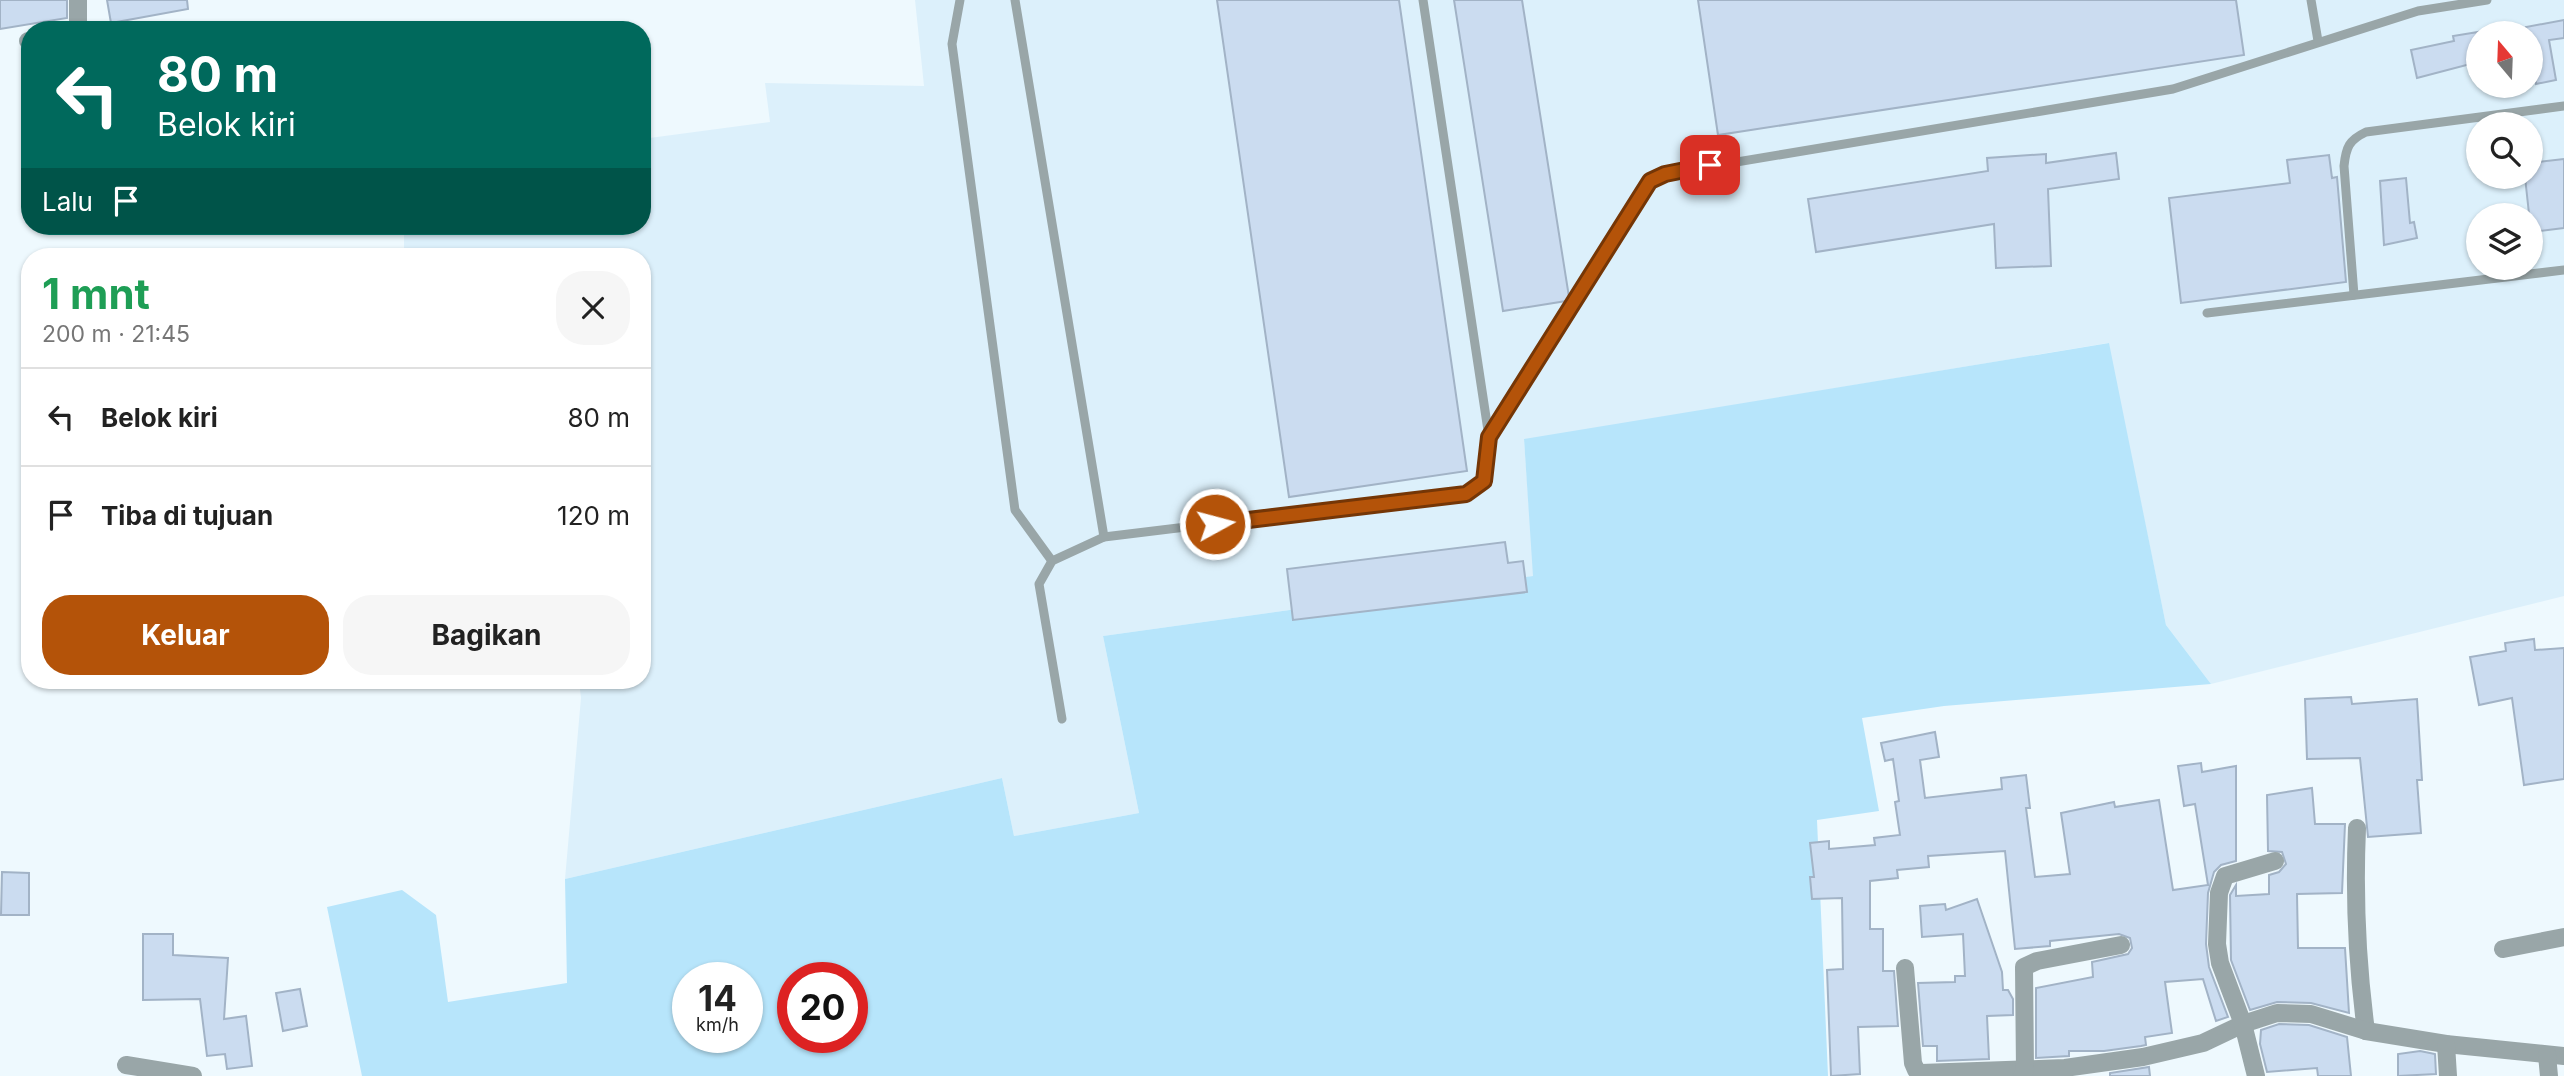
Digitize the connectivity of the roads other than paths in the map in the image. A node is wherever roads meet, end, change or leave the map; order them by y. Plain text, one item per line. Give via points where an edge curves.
1 (78, 0) edge
2 (960, 0) edge
3 (1015, 0) edge
4 (1423, 0) edge
5 (2311, 0) edge
6 (2487, 0) edge
7 (78, 21) edge
8 (2318, 41) junction
9 (2564, 106) edge
10 (2564, 270) edge
11 (2354, 295) junction
12 (2207, 313) dead end
13 (1489, 437) junction
14 (1104, 537) junction
15 (1052, 561) junction
16 (1062, 719) dead end
17 (2357, 828) dead end
18 (2275, 861) dead end
19 (2564, 937) edge
20 (2120, 945) dead end
21 (2503, 949) dead end
22 (1905, 968) dead end
23 (2244, 1024) junction
24 (2366, 1031) junction
25 (2446, 1044) junction
26 (2556, 1056) edge
27 (126, 1065) dead end
28 (2023, 1073) edge
29 (193, 1076) edge
30 (2256, 1076) edge
31 (2448, 1076) edge
32 (2549, 1076) edge

1 - 7 street
2 - 15 lane via 952,44 1015,510
3 - 14 lane
4 - 13 lane
5 - 8 lane
6 - 8 lane via 2418,11
8 - 13 lane via 2173,89 1683,169 1650,181
9 - 11 lane via 2366,132 2353,139 2344,166
10 - 11 lane
11 - 12 lane
13 - 14 lane via 1484,481 1466,494
14 - 15 lane
15 - 16 lane via 1040,584
17 - 24 street via 2357,966
18 - 23 street via 2225,876 2219,892 2220,963
19 - 21 street
20 - 28 street via 2024,967
22 - 28 street via 1916,1070
23 - 24 street via 2277,1013 2311,1014
23 - 28 street via 2203,1043 2143,1057
23 - 30 street
24 - 25 street
25 - 26 street
25 - 31 street
26 - 32 street
27 - 29 street

